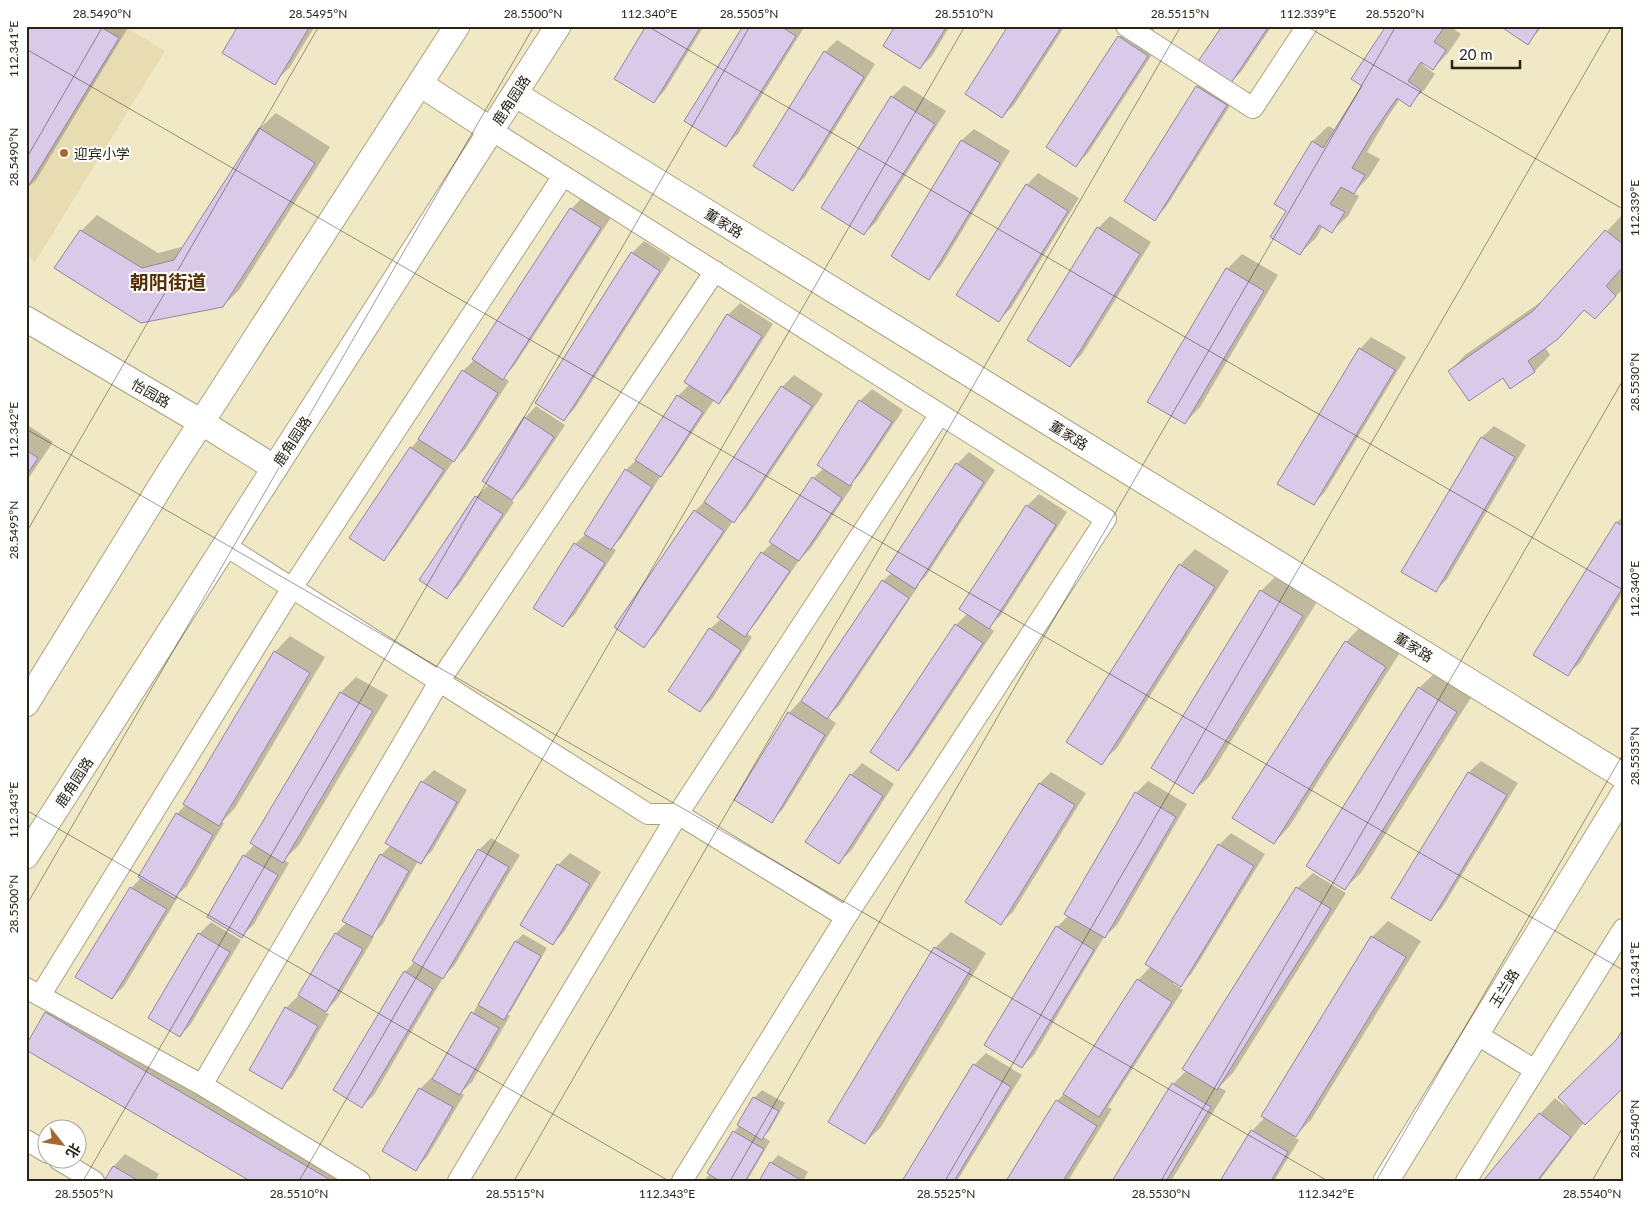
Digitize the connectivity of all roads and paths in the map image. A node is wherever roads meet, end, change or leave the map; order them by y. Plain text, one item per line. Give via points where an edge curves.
1 (457, 26) edge
2 (558, 26) edge
3 (1126, 26) edge
4 (1307, 26) edge
5 (420, 84) junction
6 (515, 94) junction
7 (492, 130) junction
8 (563, 176) junction
9 (715, 272) junction
10 (26, 320) edge
11 (940, 414) junction
12 (201, 422) junction
13 (275, 468) junction
14 (226, 546) junction
15 (292, 588) junction
16 (439, 682) junction
17 (26, 704) edge
18 (1623, 776) edge
19 (1623, 795) edge
20 (678, 814) junction
21 (26, 856) edge
22 (846, 917) junction
23 (1623, 928) edge
24 (33, 992) edge
25 (1476, 1034) junction
26 (1535, 1070) junction
27 (202, 1085) junction
28 (26, 1140) edge
29 (38, 1147) edge
30 (76, 1170) edge
31 (94, 1181) edge
32 (360, 1181) edge
33 (458, 1181) edge
34 (682, 1181) edge
35 (1386, 1181) edge
36 (1466, 1181) edge

1 - 5 street
2 - 6 street, 鹿角园路
3 - 4 street via 1252,108
5 - 7 street
5 - 12 street
6 - 7 street, 鹿角园路
6 - 18 street, 董家路
7 - 8 street
7 - 13 street, 鹿角园路
8 - 9 street
8 - 15 street
9 - 11 street
9 - 16 street
10 - 12 street, 怡园路
11 - 20 street
11 - 22 street via 1106,520
12 - 13 street, 怡园路
12 - 17 street
13 - 14 street, 鹿角园路
14 - 15 street
14 - 21 street, 鹿角园路
15 - 16 street
15 - 24 street
16 - 20 street via 648,814
16 - 27 street
19 - 25 street, 玉兰路
20 - 22 street
20 - 33 street
22 - 34 street
23 - 26 street
24 - 27 street
25 - 26 street
25 - 35 street, 玉兰路
26 - 36 street
27 - 32 street
28 - 29 street
30 - 31 street

